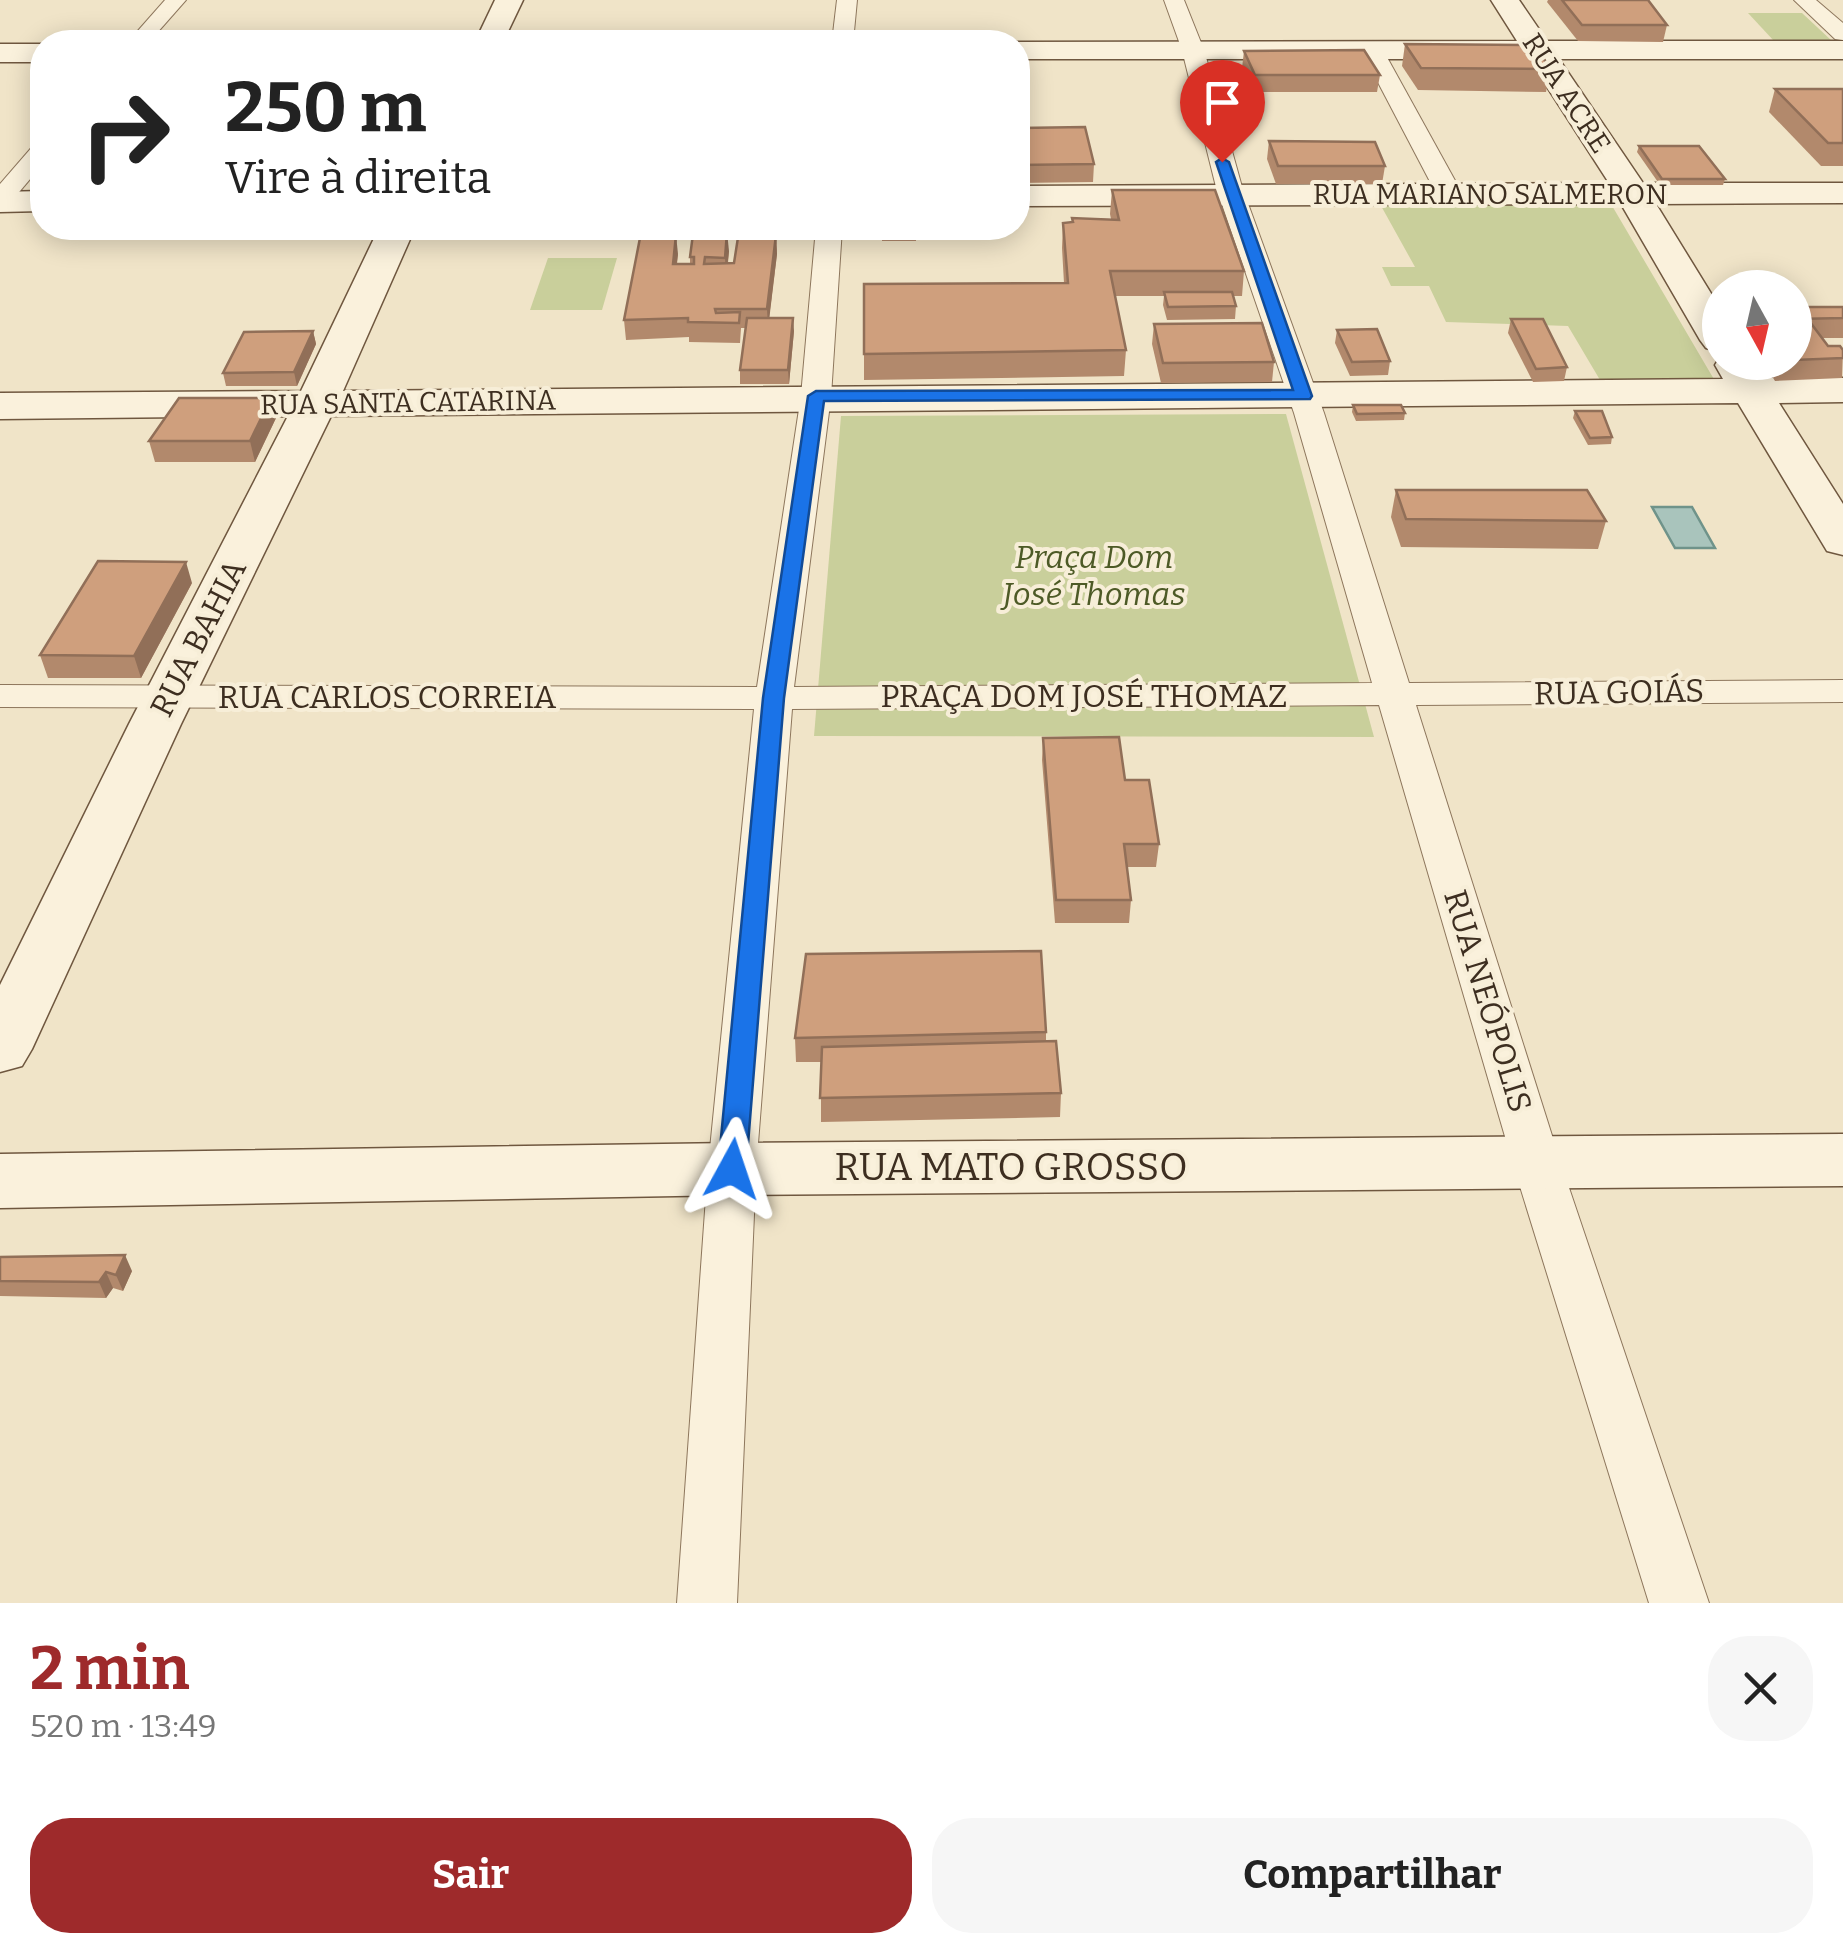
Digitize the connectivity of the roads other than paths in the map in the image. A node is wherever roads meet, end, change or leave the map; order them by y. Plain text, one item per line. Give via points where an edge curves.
1 (176, 0) edge
2 (508, 0) edge
3 (847, 0) edge
4 (1174, 0) edge
5 (1505, 0) edge
6 (1804, 0) edge
7 (149, 30) edge
8 (494, 30) edge
9 (844, 30) edge
10 (1843, 34) edge
11 (1030, 50) edge
12 (1193, 50) junction
13 (1372, 50) junction
14 (1539, 50) junction
15 (1843, 50) edge
16 (0, 53) edge
17 (30, 53) edge
18 (30, 164) edge
19 (1843, 193) edge
20 (1632, 194) junction
21 (1450, 195) junction
22 (1030, 196) edge
23 (1233, 196) junction
24 (0, 200) edge
25 (30, 201) edge
26 (391, 240) edge
27 (828, 240) edge
28 (1702, 310) edge
29 (1702, 378) edge
30 (1743, 380) edge
31 (1770, 380) edge
32 (1843, 390) edge
33 (816, 396) junction
34 (1304, 396) junction
35 (316, 403) junction
36 (0, 406) edge
37 (1843, 541) edge
38 (1843, 690) edge
39 (1395, 695) junction
40 (0, 696) edge
41 (169, 696) junction
42 (774, 698) junction
43 (0, 1048) edge
44 (1843, 1160) edge
45 (1537, 1164) junction
46 (732, 1169) junction
47 (0, 1181) edge
48 (707, 1603) edge
49 (1679, 1603) edge

1 - 7 street
2 - 8 main road
3 - 9 street
4 - 12 street, RUA NEÓPOLIS
5 - 14 main road, RUA ACRE
6 - 10 street
11 - 12 main road
12 - 13 main road
12 - 23 street, RUA NEÓPOLIS
13 - 14 main road
13 - 21 street
14 - 15 main road
14 - 20 main road, RUA ACRE
16 - 17 main road
18 - 24 street
19 - 20 main road, RUA MARIANO SALMERON
20 - 21 main road, RUA MARIANO SALMERON
20 - 28 main road, RUA ACRE
21 - 23 main road, RUA MARIANO SALMERON
22 - 23 main road, RUA MARIANO SALMERON
23 - 34 street, RUA NEÓPOLIS
24 - 25 main road
26 - 35 main road, RUA BAHIA
27 - 33 street
29 - 34 main road, RUA SANTA CATARINA
30 - 37 main road
31 - 32 main road, RUA SANTA CATARINA
33 - 34 main road, RUA SANTA CATARINA
33 - 35 main road, RUA SANTA CATARINA
33 - 42 street
34 - 39 street, RUA NEÓPOLIS
35 - 36 main road, RUA SANTA CATARINA
35 - 41 main road, RUA BAHIA
38 - 39 street, RUA GOIÁS
39 - 42 street, PRAÇA DOM JOSÉ THOMAZ
39 - 45 street, RUA NEÓPOLIS
40 - 41 street, RUA CARLOS CORREIA
41 - 42 street, RUA CARLOS CORREIA
41 - 43 main road, RUA BAHIA
42 - 46 street
44 - 45 main road, RUA MATO GROSSO
45 - 46 main road, RUA MATO GROSSO
45 - 49 street, RUA NEÓPOLIS
46 - 47 main road, RUA MATO GROSSO
46 - 48 street

